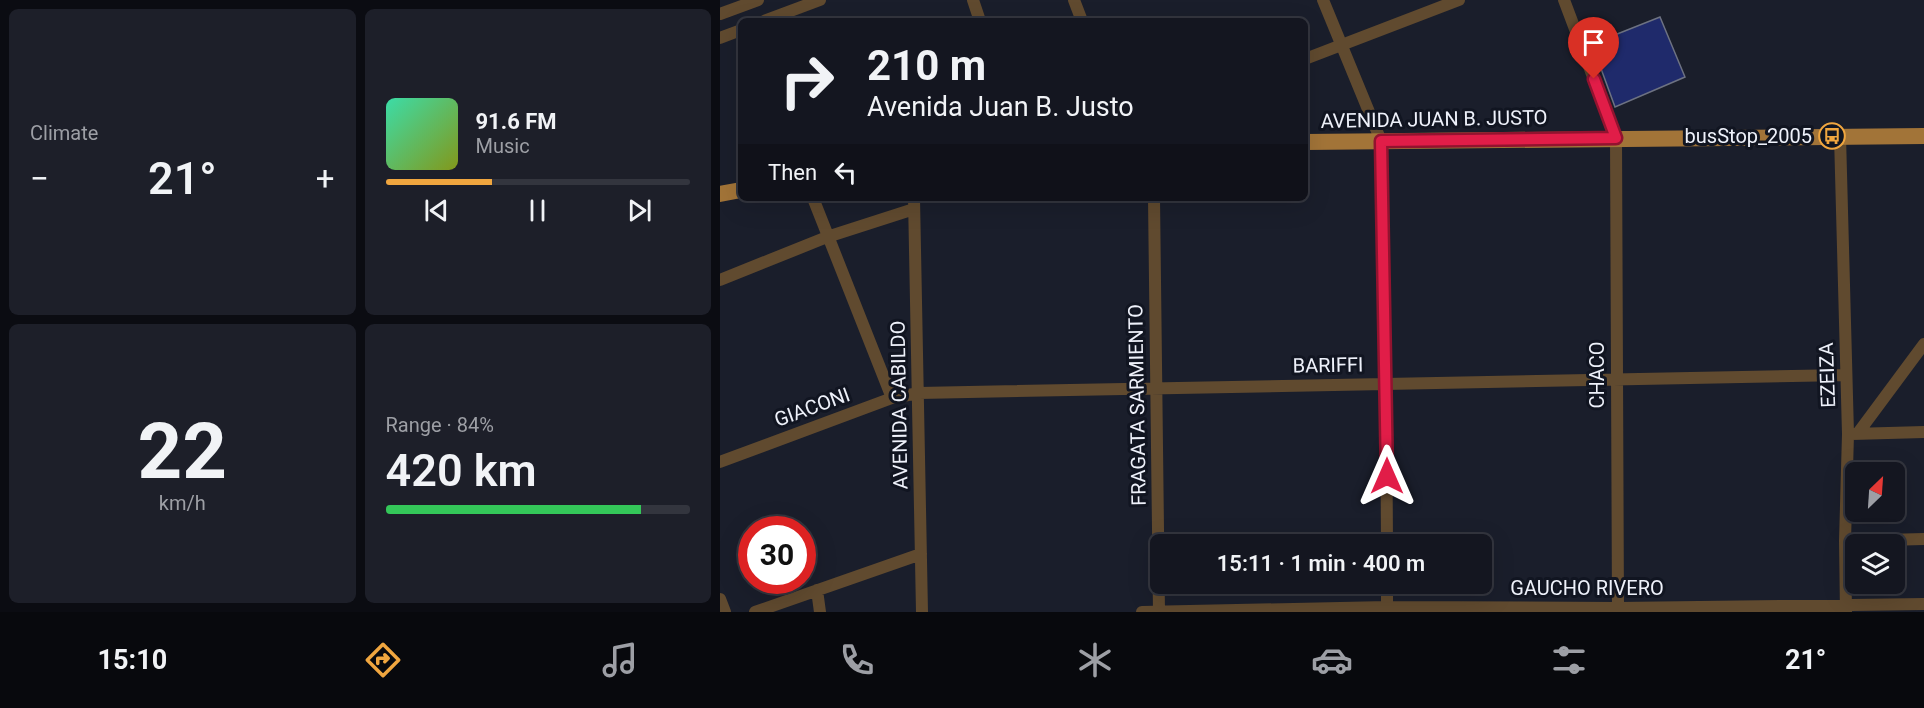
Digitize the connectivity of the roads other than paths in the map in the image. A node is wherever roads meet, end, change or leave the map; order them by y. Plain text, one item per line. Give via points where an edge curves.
1 (758, 0) edge
2 (819, 0) edge
3 (973, 0) edge
4 (1074, 0) edge
5 (1323, 0) edge
6 (1459, 0) edge
7 (1564, 0) edge
8 (720, 15) edge
9 (772, 18) edge
10 (979, 18) edge
11 (1081, 18) edge
12 (738, 31) edge
13 (723, 37) edge
14 (1341, 46) junction
15 (1308, 58) edge
16 (1840, 136) junction
17 (1924, 136) edge
18 (1616, 138) junction
19 (1381, 141) junction
20 (1308, 142) edge
21 (738, 191) edge
22 (720, 195) edge
23 (814, 201) edge
24 (1154, 201) edge
25 (914, 203) edge
26 (827, 237) junction
27 (720, 280) edge
28 (1924, 344) edge
29 (1846, 375) junction
30 (1617, 379) junction
31 (1386, 384) junction
32 (1157, 388) junction
33 (919, 393) junction
34 (892, 398) junction
35 (1924, 432) edge
36 (1853, 434) junction
37 (720, 462) edge
38 (1387, 534) edge
39 (1846, 534) edge
40 (1905, 539) edge
41 (1924, 539) edge
42 (921, 554) junction
43 (817, 590) junction
44 (1387, 594) edge
45 (1846, 594) edge
46 (720, 599) edge
47 (1924, 604) edge
48 (1846, 609) edge
49 (1387, 610) edge
50 (1618, 610) edge
51 (725, 612) edge
52 (755, 612) edge
53 (820, 612) edge
54 (922, 612) edge
55 (1142, 612) edge
56 (1159, 612) edge

1 - 8 street
2 - 9 street
3 - 10 street
4 - 11 street
5 - 14 street
6 - 14 street
7 - 18 street
8 - 13 street
12 - 13 street
14 - 15 street
14 - 19 street
16 - 17 main road, AVENIDA JUAN B. JUSTO
16 - 18 main road, AVENIDA JUAN B. JUSTO
16 - 29 street, EZEIZA
18 - 19 main road, AVENIDA JUAN B. JUSTO
18 - 30 street, CHACO
19 - 20 main road, AVENIDA JUAN B. JUSTO
19 - 31 street
21 - 22 main road
23 - 26 street
24 - 32 street, FRAGATA SARMIENTO
25 - 26 street
25 - 33 street, AVENIDA CABILDO
26 - 27 street
26 - 34 street
28 - 36 street
29 - 30 street, BARIFFI
29 - 36 street, EZEIZA
30 - 31 street, BARIFFI
30 - 50 street, CHACO
31 - 32 street, BARIFFI
31 - 38 street
32 - 33 street, BARIFFI
32 - 56 street, FRAGATA SARMIENTO
33 - 34 street, GIACONI
33 - 42 street, AVENIDA CABILDO
34 - 37 street, GIACONI
35 - 36 street
36 - 39 street, EZEIZA
40 - 41 street
42 - 43 street
42 - 54 street, AVENIDA CABILDO
43 - 52 street
43 - 53 street
44 - 49 street
45 - 48 street, EZEIZA
46 - 51 street
47 - 48 street, GAUCHO RIVERO
48 - 50 street, GAUCHO RIVERO
49 - 50 street, GAUCHO RIVERO
49 - 56 street, GAUCHO RIVERO
55 - 56 street, GAUCHO RIVERO

